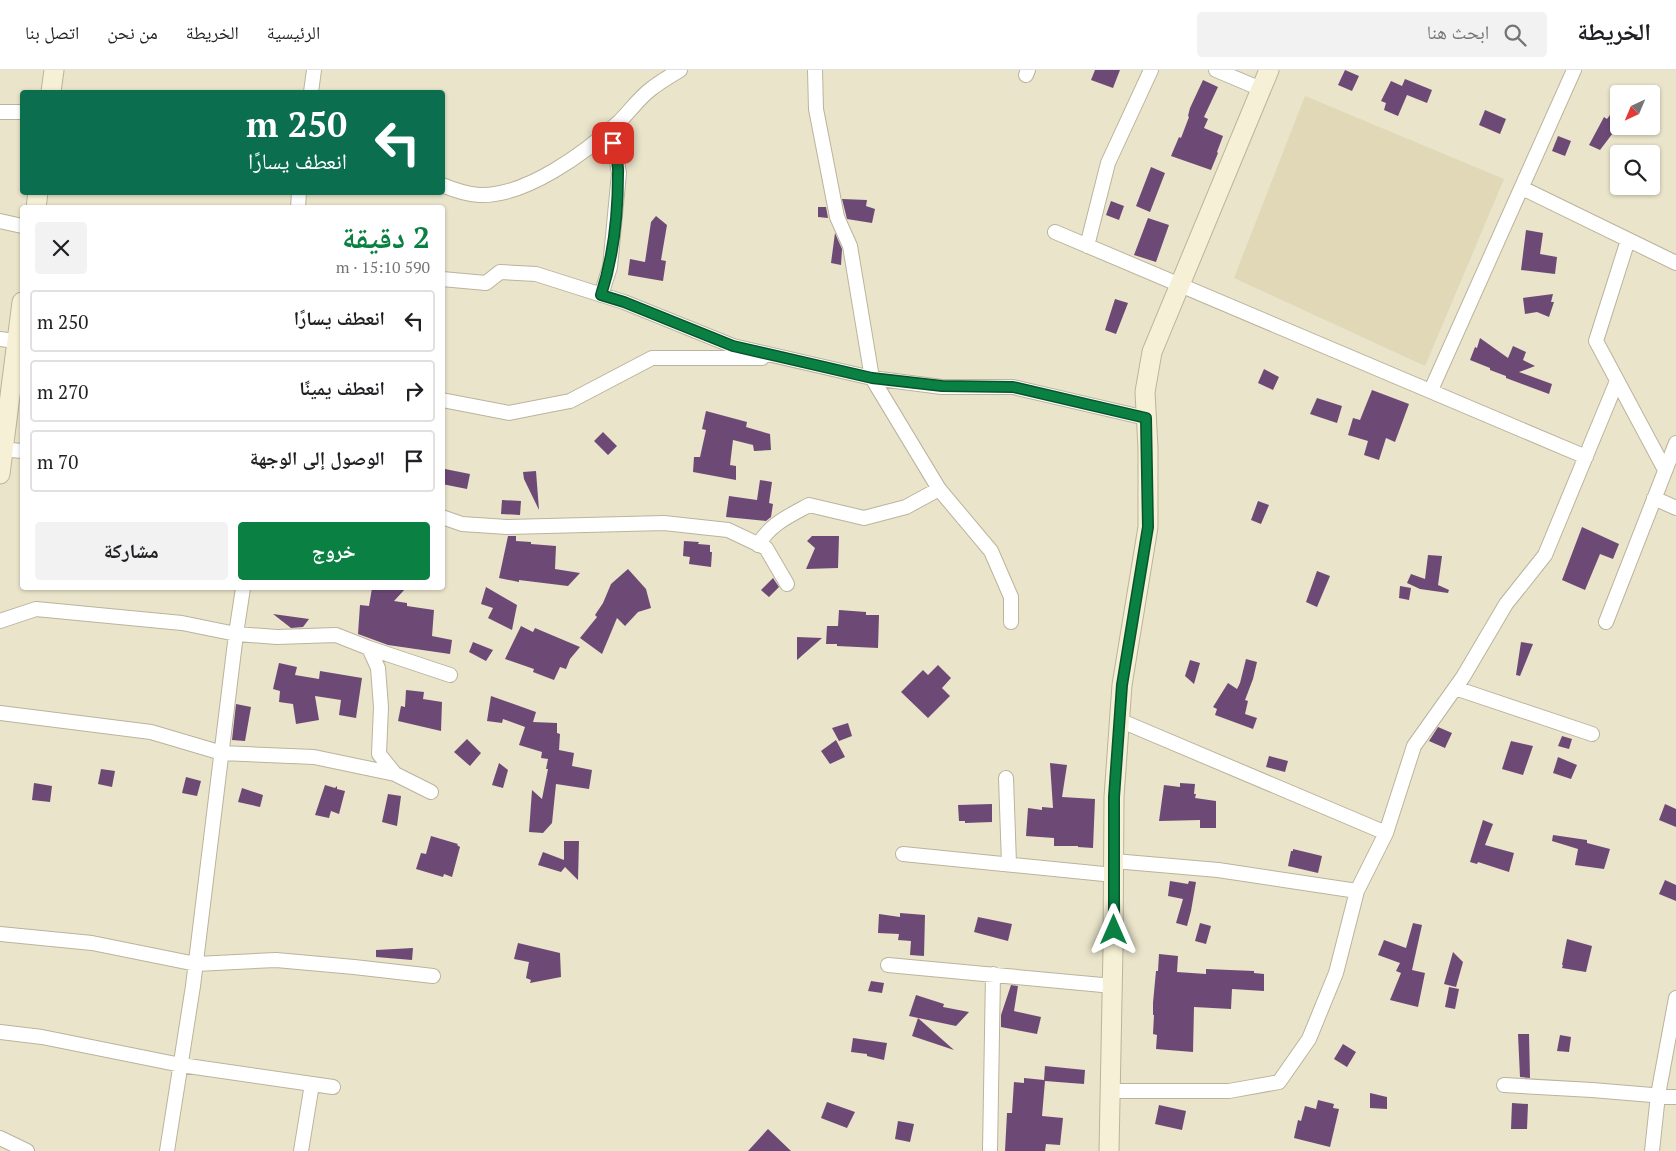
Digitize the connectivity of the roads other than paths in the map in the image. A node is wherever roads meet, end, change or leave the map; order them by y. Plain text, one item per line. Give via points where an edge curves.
1 (54, 70) edge
2 (314, 70) edge
3 (680, 70) edge
4 (815, 70) edge
5 (1151, 70) edge
6 (1216, 70) edge
7 (1269, 70) edge
8 (1574, 70) edge
9 (1261, 89) junction
10 (51, 90) edge
11 (311, 90) edge
12 (0, 112) edge
13 (20, 112) edge
14 (611, 129) junction
15 (445, 186) edge
16 (1522, 188) junction
17 (0, 221) edge
18 (20, 226) edge
19 (1055, 232) dead end
20 (1628, 240) junction
21 (1087, 246) junction
22 (1676, 263) edge
23 (445, 280) edge
24 (1180, 284) junction
25 (601, 295) junction
26 (20, 311) edge
27 (13, 341) edge
28 (785, 358) junction
29 (872, 378) junction
30 (1617, 381) junction
31 (1431, 390) junction
32 (445, 401) edge
33 (1146, 418) junction
34 (1676, 443) edge
35 (1, 449) edge
36 (20, 451) edge
37 (1586, 457) junction
38 (1665, 470) junction
39 (0, 474) edge
40 (939, 489) junction
41 (1654, 498) junction
42 (1676, 508) edge
43 (445, 518) edge
44 (758, 545) junction
45 (787, 584) dead end
46 (244, 590) edge
47 (0, 622) edge
48 (1011, 622) dead end
49 (1606, 622) dead end
50 (236, 634) junction
51 (369, 648) junction
52 (450, 675) dead end
53 (1455, 688) junction
54 (0, 713) edge
55 (1119, 720) junction
56 (1592, 734) dead end
57 (222, 753) junction
58 (395, 774) junction
59 (1006, 778) dead end
60 (431, 792) dead end
61 (1386, 833) junction
62 (903, 854) dead end
63 (1008, 864) junction
64 (1114, 868) junction
65 (1357, 891) junction
66 (0, 934) edge
67 (196, 964) junction
68 (888, 965) dead end
69 (993, 974) junction
70 (433, 976) dead end
71 (1113, 986) junction
72 (1676, 998) edge
73 (0, 1032) edge
74 (181, 1065) junction
75 (312, 1084) junction
76 (1504, 1085) dead end
77 (334, 1087) dead end
78 (1110, 1091) junction
79 (1658, 1095) junction
80 (1676, 1097) edge
81 (0, 1138) edge
82 (28, 1151) edge
83 (167, 1151) edge
84 (302, 1151) edge
85 (990, 1151) edge
86 (1109, 1151) edge
87 (1652, 1151) edge

1 - 10 street
2 - 11 street
3 - 14 street via 650,90
4 - 29 street via 816,109 837,217 850,246
5 - 21 street via 1108,163
6 - 9 street
7 - 9 street
8 - 16 street
9 - 24 street
12 - 13 street
14 - 15 street via 572,160 535,181 501,193 480,195
14 - 25 street via 619,173 610,267
16 - 20 street
16 - 31 street
17 - 18 street
19 - 21 street
20 - 22 street
20 - 30 street via 1596,341
21 - 24 street
23 - 25 street via 486,283 500,272 536,274
24 - 31 street
24 - 33 street via 1152,352 1145,392
25 - 28 street via 733,346
26 - 27 street
27 - 35 street
28 - 29 street
28 - 32 street via 652,358 570,401 509,413
29 - 33 street via 942,386 1013,387
29 - 40 street
30 - 37 street
30 - 38 street
31 - 37 street
33 - 55 street via 1148,527
34 - 38 street
35 - 36 street
35 - 39 street
37 - 53 street via 1545,555 1506,604
38 - 41 street
40 - 44 street via 906,507 864,518 809,505 765,532
40 - 48 street via 991,551 1011,597
41 - 42 street
41 - 49 street
43 - 44 street via 462,524 507,527 664,523 728,530
44 - 45 street via 766,548
46 - 50 street
47 - 50 street via 36,610 182,623
50 - 51 street via 336,635
50 - 57 street
51 - 52 street
51 - 58 street via 378,668 381,707 379,754
53 - 56 street
53 - 61 street via 1414,746
54 - 57 street via 151,732
55 - 61 street
55 - 64 street
57 - 58 street via 314,757
57 - 67 street
58 - 60 street
59 - 63 street
61 - 65 street
62 - 63 street
63 - 64 street
64 - 65 street via 1218,870
64 - 71 street
65 - 78 street via 1336,973 1309,1039 1279,1082 1229,1092
66 - 67 street via 92,943
67 - 70 street via 276,960
67 - 74 street
68 - 69 street
69 - 71 street
69 - 85 street
71 - 78 street
72 - 79 street
73 - 74 street via 42,1037
74 - 75 street
74 - 83 street
75 - 77 street
75 - 84 street
76 - 79 street
78 - 86 street
79 - 80 street
79 - 87 street
81 - 82 street

